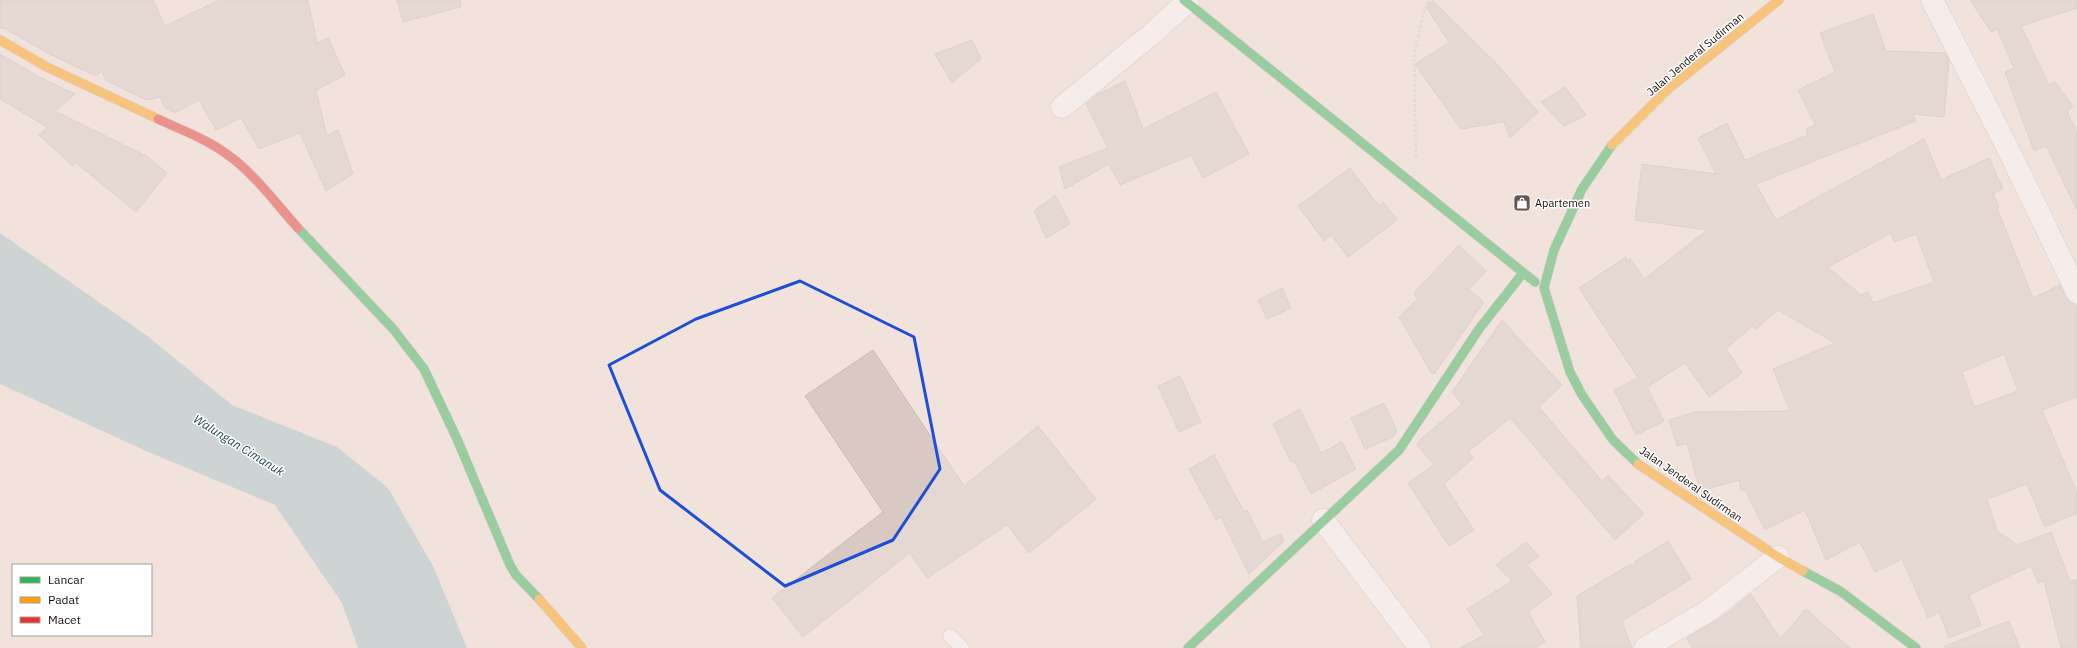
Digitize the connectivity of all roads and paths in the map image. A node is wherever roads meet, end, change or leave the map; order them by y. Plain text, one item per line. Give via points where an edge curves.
1 (1429, 0) edge
2 (1779, 0) edge
3 (1932, 0) edge
4 (1186, 1) edge
5 (0, 40) edge
6 (1062, 107) dead end
7 (1413, 183) junction
8 (1523, 273) junction
9 (1544, 288) junction
10 (2077, 292) edge
11 (1323, 520) junction
12 (1778, 557) junction
13 (950, 636) dead end
14 (582, 648) edge
15 (962, 648) edge
16 (1188, 648) edge
17 (1420, 648) edge
18 (1644, 648) edge
19 (1916, 648) edge

1 - 7 path via 1423,14 1414,56 1417,148
2 - 9 street, Jalan Jenderal Sudirman via 1667,90 1608,149 1582,189 1554,250
3 - 10 street
4 - 6 street via 1153,33
4 - 7 street
5 - 14 street via 47,67 203,140 229,155 255,180 394,330 424,369 460,446 510,565 516,575 558,618
7 - 8 street
8 - 9 street
8 - 11 street via 1479,329 1399,450
9 - 12 street, Jalan Jenderal Sudirman via 1570,372 1582,395 1614,440 1636,462
11 - 16 street
11 - 17 street
12 - 18 street via 1708,611
12 - 19 street, Jalan Jenderal Sudirman via 1840,591
13 - 15 lane

